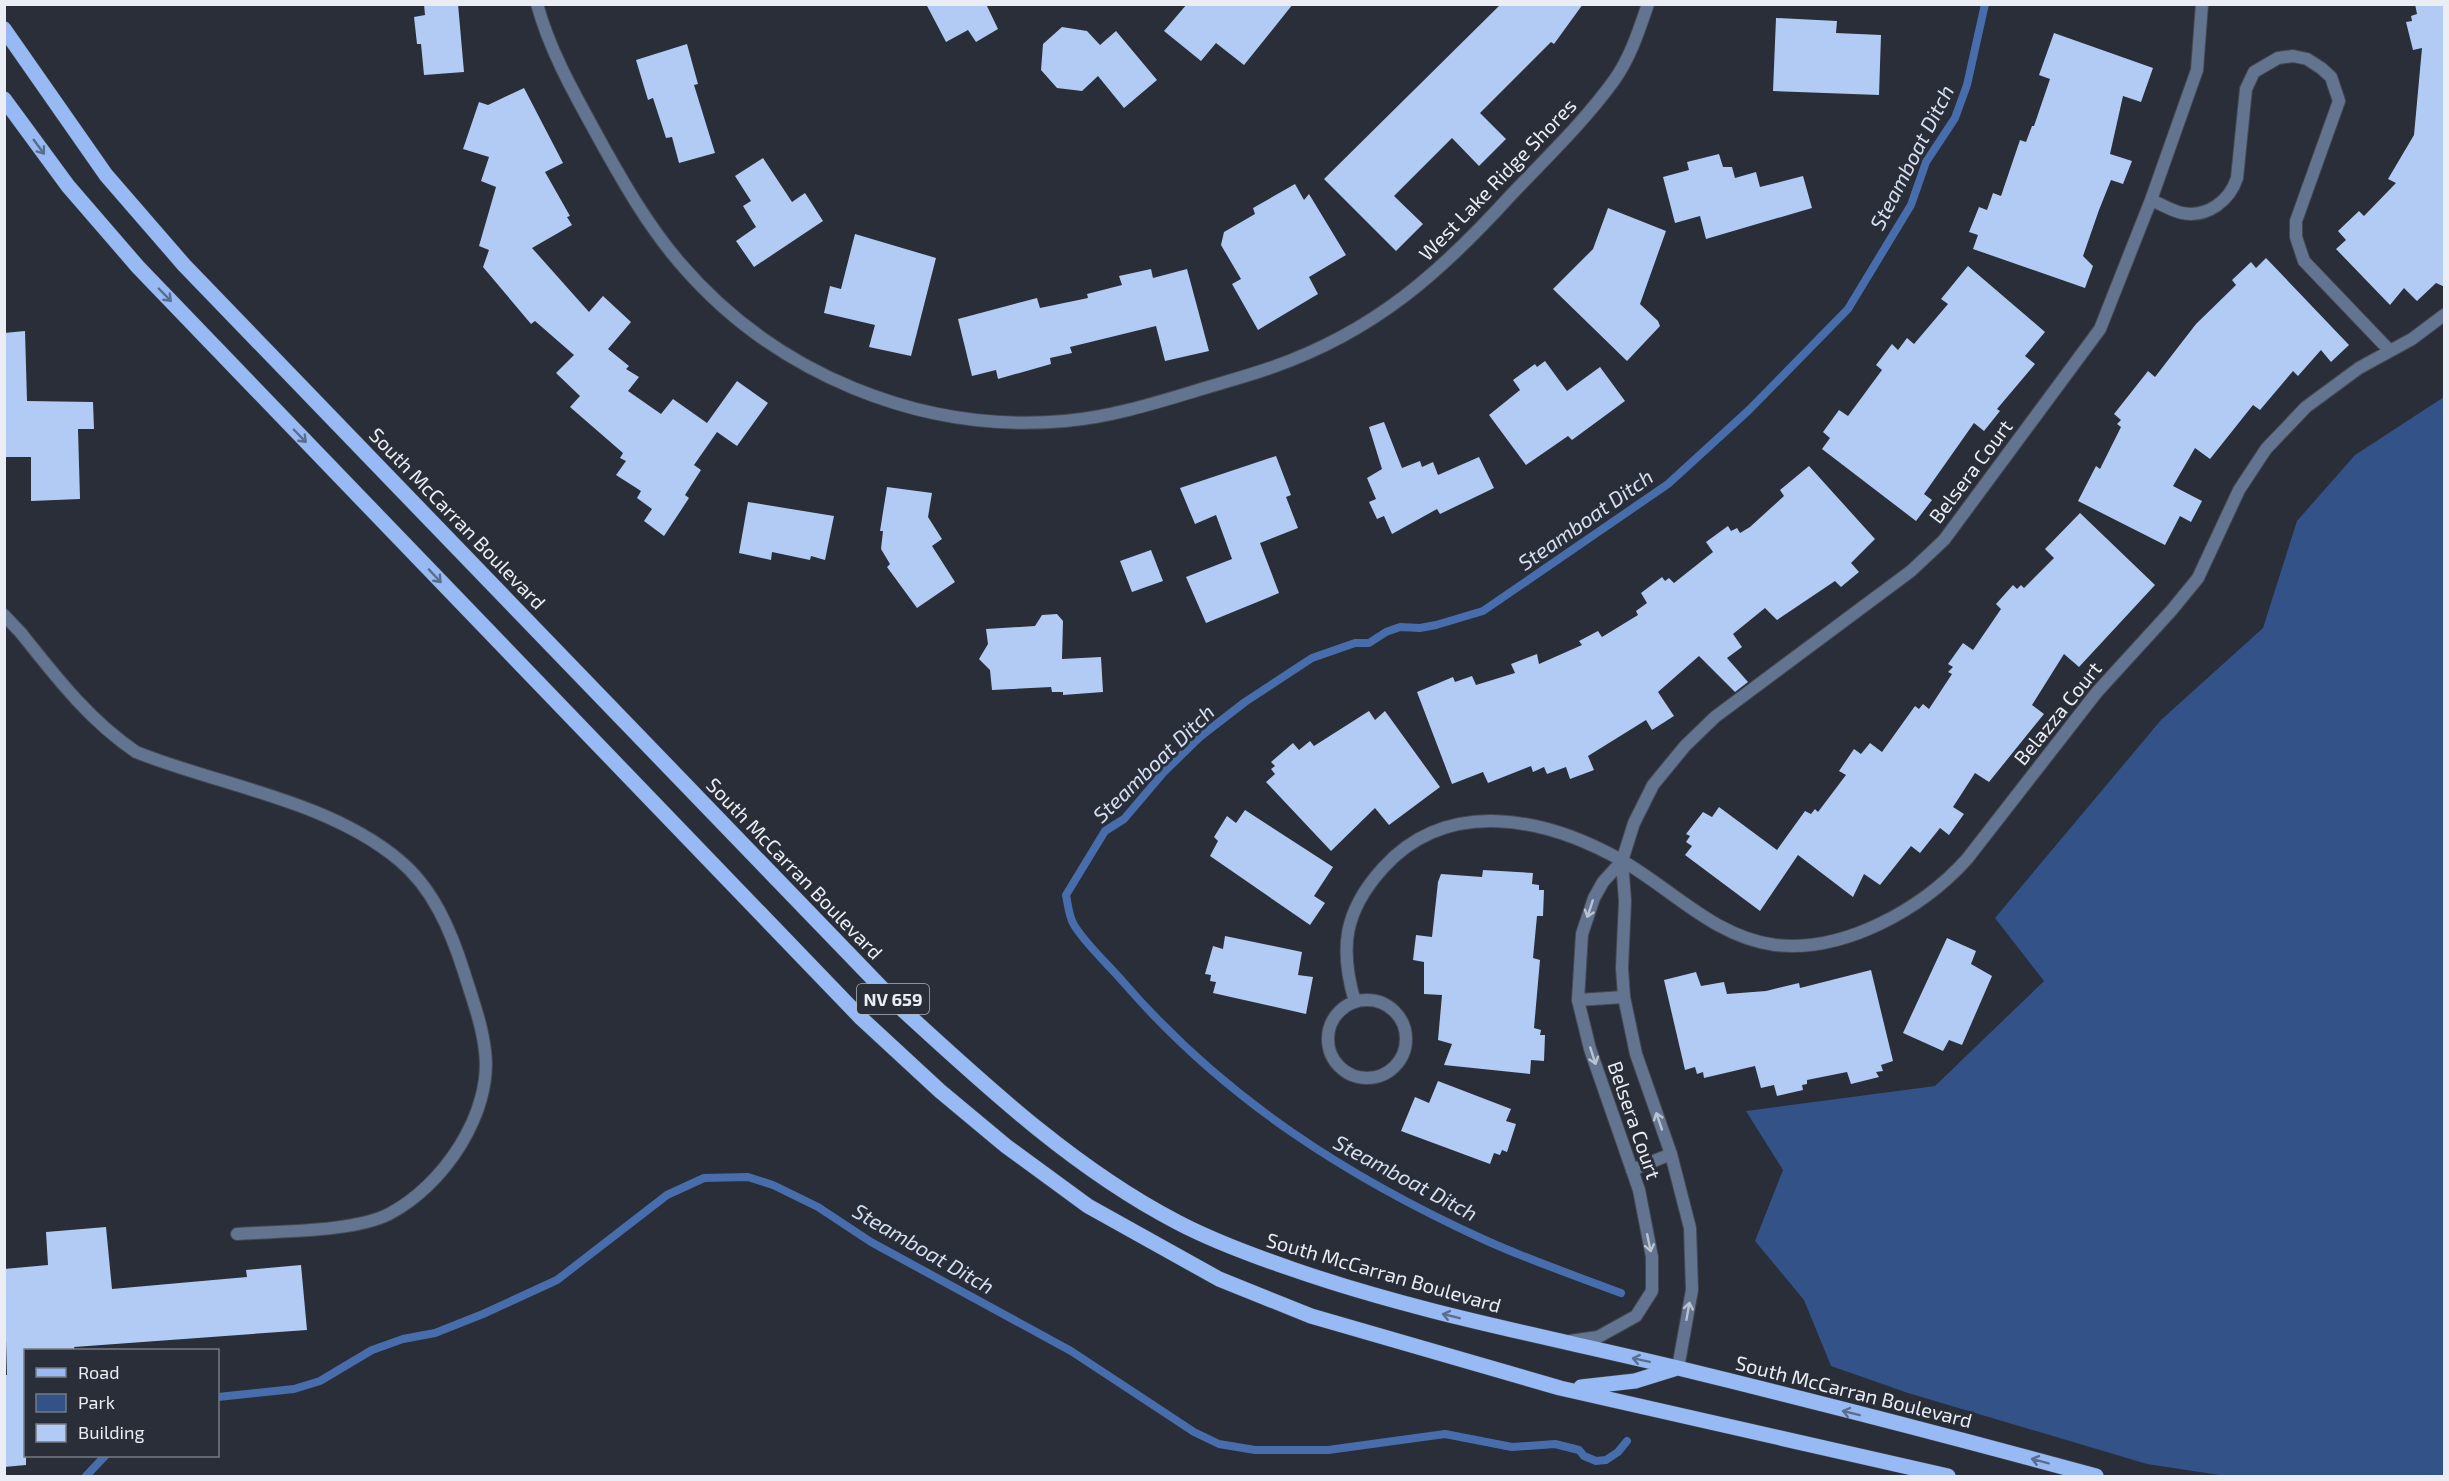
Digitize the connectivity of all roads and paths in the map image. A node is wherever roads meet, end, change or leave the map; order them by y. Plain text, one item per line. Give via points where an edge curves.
1 (537, 4) edge
2 (1648, 4) edge
3 (2202, 4) edge
4 (4, 29) edge
5 (4, 99) edge
6 (2151, 200) junction
7 (2445, 315) edge
8 (2390, 351) junction
9 (4, 615) edge
10 (1622, 861) junction
11 (1624, 997) junction
12 (1578, 1000) junction
13 (1355, 1002) junction
14 (1671, 1154) junction
15 (1632, 1170) junction
16 (237, 1234) dead end
17 (1558, 1342) junction
18 (1678, 1368) junction
19 (1560, 1388) junction
20 (1948, 1476) edge
21 (2096, 1476) edge

1 - 2 street, West Lake Ridge Shores via 561,68 628,192 681,264 716,301 808,368 858,391 939,414 1015,423 1065,421 1134,409 1273,367 1326,345 1377,317 1460,252 1589,111 1635,44
3 - 6 street, Belsera Court via 2197,70
17 -> 4 main road, South McCarran Boulevard / NV 659 via 1335,1284 1255,1256 1177,1222 1104,1177 999,1096 904,1011 184,265 106,175
5 -> 19 main road, NV 659 via 68,186 138,267 861,1018 989,1132 1088,1206 1219,1279 1311,1316
6 - 8 street via 2182,213 2199,213 2214,208 2233,191 2246,89 2254,72 2278,58 2307,59 2331,77 2339,101 2296,221 2298,248 2304,261
6 - 10 street, Belsera Court via 2100,329 1944,540 1911,571 1714,717 1684,746 1653,785 1634,823
7 - 8 street, Belazza Court
8 - 10 street, Belazza Court via 2359,368 2306,407 2266,448 2239,490 2198,578 2097,692 1968,859 1949,880 1907,910 1861,932 1808,945 1775,945 1751,940 1720,926
9 - 16 street via 77,703 116,739 136,752 291,804 363,836 400,860 432,898 455,942 486,1053 484,1082 469,1132 451,1162 407,1204 387,1215 344,1226
10 - 11 street, Belsera Court
10 -> 12 street, Belsera Court via 1594,898 1582,934
10 - 13 street, Belazza Court via 1571,837 1492,819 1463,822 1408,846 1362,892 1349,927 1345,952
11 - 12 street
14 -> 11 street, Belsera Court via 1636,1054
12 -> 15 street, Belsera Court via 1590,1048
13 - 13 street via 1343,1008 1329,1029 1331,1055 1349,1074 1374,1078 1396,1065 1403,1055 1404,1030 1391,1009 1368,1000
14 - 15 street
18 -> 14 street, Belsera Court via 1692,1290 1693,1248
15 -> 17 street, Belsera Court via 1652,1257 1652,1291 1636,1316 1598,1337
18 -> 17 main road, South McCarran Boulevard / NV 659
18 - 19 main road via 1613,1385
21 -> 18 main road, South McCarran Boulevard / NV 659
19 - 20 main road, NV 659

